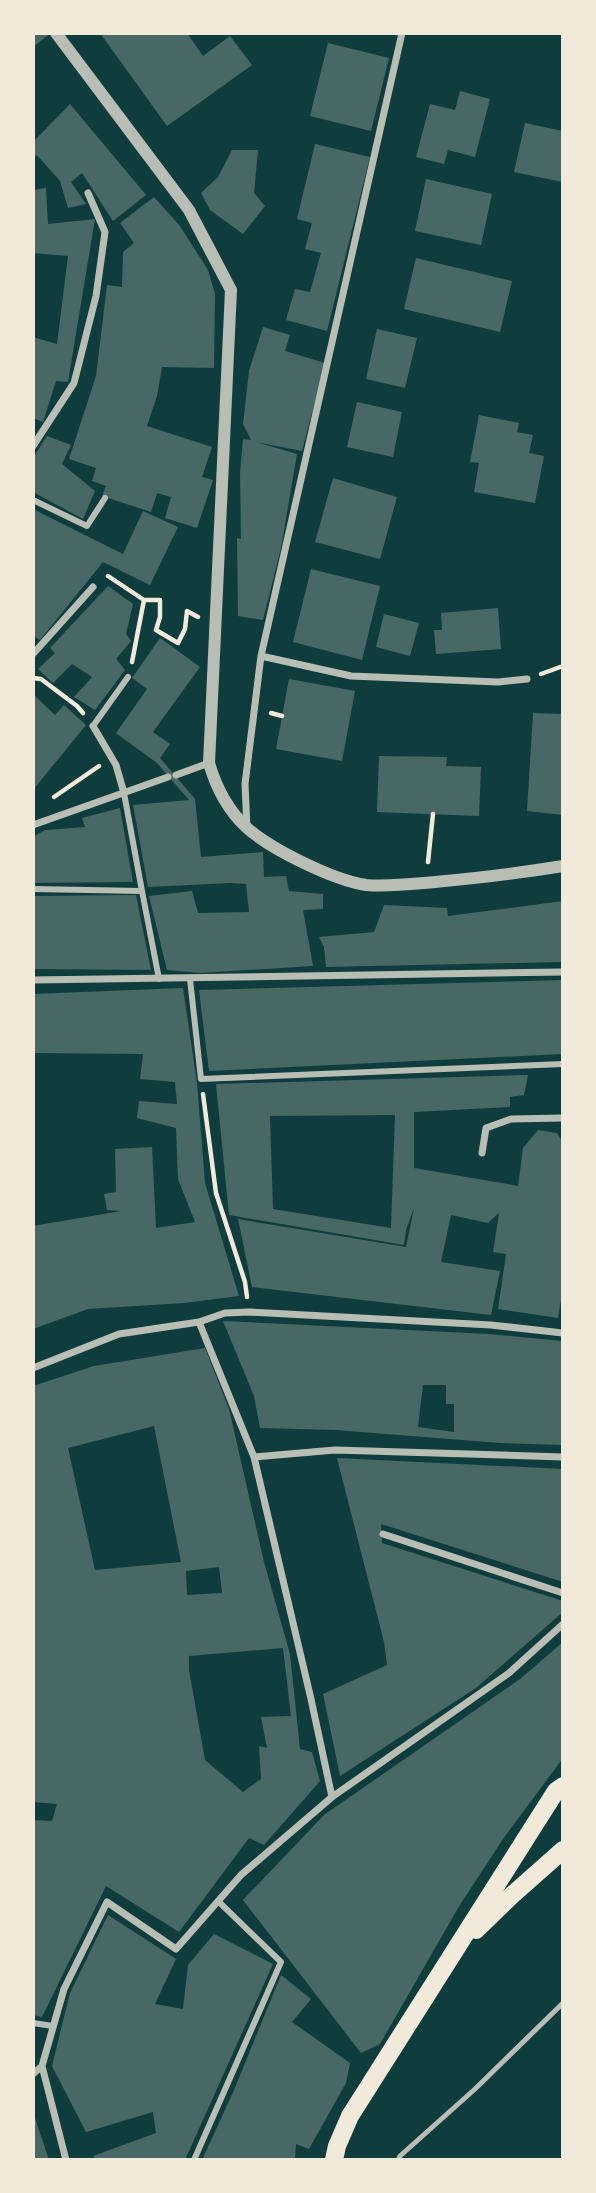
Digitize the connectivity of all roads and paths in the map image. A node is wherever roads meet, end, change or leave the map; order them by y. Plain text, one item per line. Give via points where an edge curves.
1 (56, 33) edge
2 (402, 33) edge
3 (88, 193) dead end
4 (37, 434) edge
5 (33, 446) edge
6 (106, 498) dead end
7 (33, 499) edge
8 (93, 587) joint
9 (144, 600) junction
10 (185, 629) dead end
11 (37, 645) edge
12 (33, 654) edge
13 (261, 656) junction
14 (128, 677) joint
15 (33, 678) edge
16 (527, 679) dead end
17 (93, 726) junction
18 (209, 763) junction
19 (89, 773) dead end
20 (124, 793) junction
21 (44, 803) dead end
22 (433, 814) dead end
23 (33, 825) edge
24 (247, 828) junction
25 (429, 853) dead end
26 (563, 866) edge
27 (33, 889) edge
28 (142, 891) junction
29 (563, 972) edge
30 (159, 979) junction
31 (190, 979) junction
32 (33, 980) edge
33 (563, 1065) edge
34 (201, 1079) junction
35 (563, 1118) edge
36 (482, 1153) dead end
37 (248, 1312) junction
38 (199, 1322) junction
39 (563, 1333) edge
40 (33, 1368) edge
41 (254, 1457) junction
42 (563, 1457) edge
43 (383, 1534) dead end
44 (563, 1593) edge
45 (563, 1624) edge
46 (563, 1786) edge
47 (332, 1797) junction
48 (563, 1850) edge
49 (219, 1902) junction
50 (452, 1955) junction
51 (563, 2003) edge
52 (33, 2023) edge
53 (53, 2026) junction
54 (42, 2066) junction
55 (33, 2074) edge
56 (66, 2160) edge
57 (194, 2160) edge
58 (334, 2160) edge
59 (398, 2160) edge

1 - 18 street via 188,210 231,290
2 - 13 street
3 - 4 street via 105,232 96,296 74,383
4 - 5 street
6 - 7 street via 87,526
8 - 9 path via 105,573
8 - 11 street
9 - 10 path via 160,600 156,630 178,643
9 - 14 path
11 - 12 street
13 - 16 street via 351,676
13 - 24 street via 245,784
14 - 17 street
15 - 17 path via 77,706
17 - 20 street via 116,765
18 - 20 street
18 - 24 street via 215,784
19 - 21 path
20 - 23 street
20 - 28 street
22 - 25 path
24 - 26 street via 292,857 364,884 506,876
27 - 28 street
28 - 30 street
29 - 31 street
30 - 31 street
30 - 32 street
31 - 34 street
33 - 34 street
34 - 37 path via 216,1192 245,1282
35 - 36 street via 511,1119 486,1128
37 - 38 street via 225,1313
37 - 39 street
38 - 40 street via 119,1334
38 - 41 street
41 - 42 street via 335,1450
41 - 47 street
43 - 44 street
45 - 47 street via 509,1673
46 - 50 main road
47 - 49 street via 241,1875
48 - 50 main road
49 - 53 street via 176,1949 107,1902 64,1989
49 - 57 street via 281,1962
50 - 58 main road via 350,2116
51 - 59 lane
52 - 53 street
53 - 54 street
54 - 55 street
54 - 56 street

